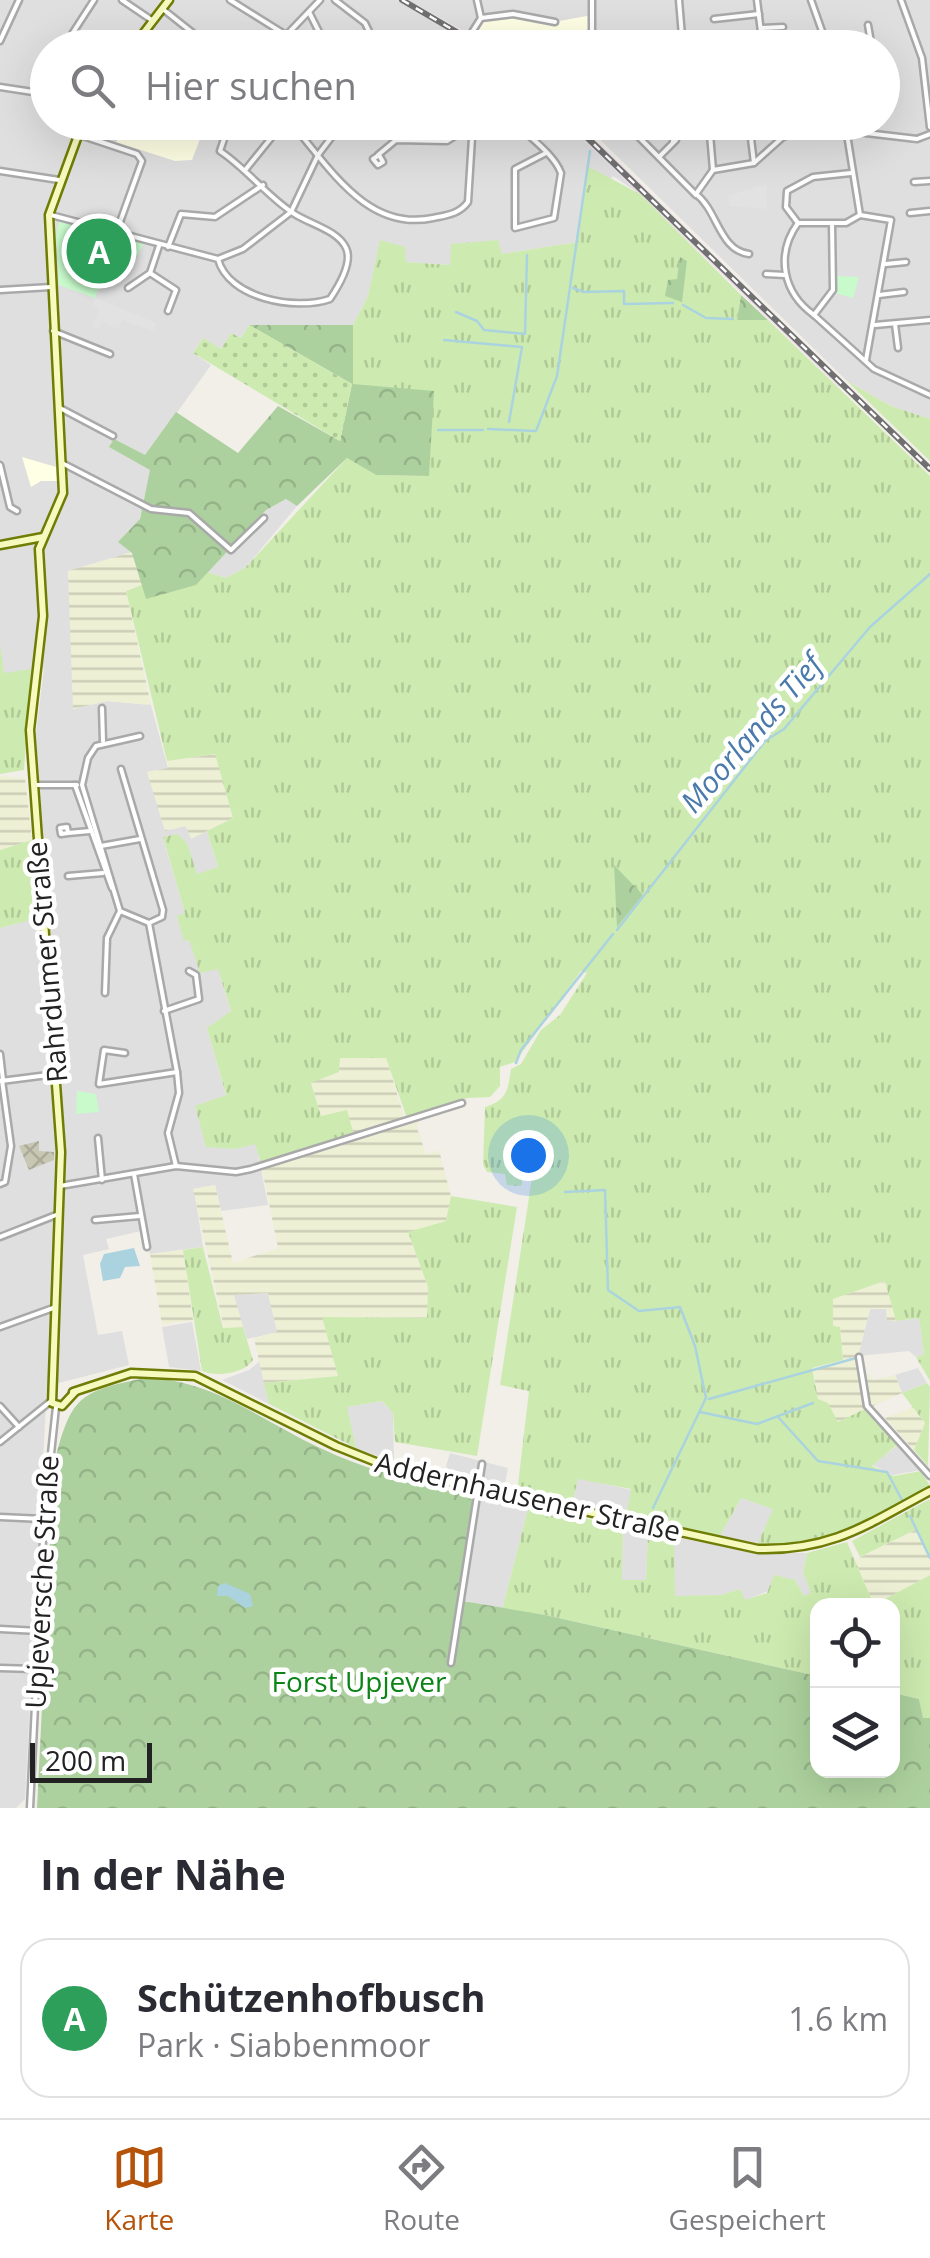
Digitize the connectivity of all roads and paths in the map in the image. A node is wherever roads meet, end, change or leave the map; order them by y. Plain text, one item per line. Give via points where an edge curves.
1 (20, 0) edge
2 (94, 0) edge
3 (122, 0) edge
4 (169, 0) edge
5 (230, 0) edge
6 (320, 0) edge
7 (335, 0) edge
8 (477, 0) edge
9 (592, 0) edge
10 (679, 0) edge
11 (757, 0) edge
12 (811, 0) edge
13 (901, 0) edge
14 (162, 9) junction
15 (308, 12) junction
16 (759, 14) junction
17 (481, 18) junction
18 (714, 18) dead end
19 (153, 21) junction
20 (554, 22) dead end
21 (3, 25) edge
22 (868, 25) dead end
23 (783, 27) dead end
24 (761, 28) joint
25 (75, 30) edge
26 (146, 30) edge
27 (189, 30) edge
28 (278, 30) edge
29 (291, 30) edge
30 (320, 30) edge
31 (368, 30) edge
32 (473, 30) edge
33 (592, 30) edge
34 (682, 30) edge
35 (822, 30) edge
36 (869, 30) edge
37 (0, 41) edge
38 (930, 57) edge
39 (922, 58) junction
40 (0, 86) edge
41 (30, 91) edge
42 (930, 126) edge
43 (930, 134) edge
44 (900, 137) edge
45 (76, 140) edge
46 (94, 140) edge
47 (224, 140) edge
48 (271, 140) edge
49 (304, 140) edge
50 (329, 140) edge
51 (396, 140) edge
52 (396, 140) edge
53 (449, 140) edge
54 (472, 140) edge
55 (533, 140) edge
56 (642, 140) edge
57 (710, 140) edge
58 (751, 140) edge
59 (781, 140) edge
60 (849, 140) edge
61 (673, 143) dead end
62 (546, 152) junction
63 (318, 155) junction
64 (378, 155) dead end
65 (659, 157) junction
66 (754, 163) junction
67 (246, 168) junction
68 (713, 170) junction
69 (0, 171) edge
70 (851, 173) junction
71 (60, 179) junction
72 (930, 181) edge
73 (914, 182) dead end
74 (263, 185) junction
75 (696, 194) junction
76 (930, 210) edge
77 (291, 212) junction
78 (910, 213) dead end
79 (50, 215) junction
80 (860, 215) junction
81 (798, 223) junction
82 (832, 224) junction
83 (116, 233) junction
84 (159, 246) junction
85 (168, 246) junction
86 (749, 254) dead end
87 (218, 259) junction
88 (906, 262) dead end
89 (886, 264) junction
90 (150, 273) junction
91 (766, 274) dead end
92 (785, 275) junction
93 (51, 287) junction
94 (128, 288) dead end
95 (0, 290) edge
96 (904, 292) dead end
97 (879, 295) junction
98 (168, 311) dead end
99 (814, 315) junction
100 (930, 320) edge
101 (895, 324) junction
102 (873, 325) junction
103 (54, 331) junction
104 (898, 348) dead end
105 (110, 354) dead end
106 (866, 360) junction
107 (930, 395) edge
108 (59, 408) junction
109 (113, 436) dead end
110 (62, 464) junction
111 (0, 465) edge
112 (17, 511) dead end
113 (264, 518) dead end
114 (42, 541) junction
115 (1, 545) edge
116 (102, 708) dead end
117 (140, 736) dead end
118 (103, 741) junction
119 (121, 769) dead end
120 (32, 785) junction
121 (78, 785) junction
122 (90, 830) junction
123 (68, 833) dead end
124 (140, 839) junction
125 (101, 846) junction
126 (103, 874) junction
127 (68, 876) dead end
128 (112, 888) junction
129 (120, 911) junction
130 (148, 923) junction
131 (189, 971) dead end
132 (105, 993) dead end
133 (164, 1011) junction
134 (125, 1053) dead end
135 (0, 1054) edge
136 (177, 1072) junction
137 (56, 1074) junction
138 (2, 1080) edge
139 (462, 1103) dead end
140 (7, 1122) junction
141 (0, 1124) edge
142 (98, 1138) dead end
143 (176, 1166) junction
144 (134, 1174) junction
145 (102, 1180) junction
146 (0, 1184) edge
147 (60, 1186) junction
148 (59, 1215) junction
149 (141, 1216) junction
150 (95, 1220) dead end
151 (0, 1237) edge
152 (147, 1246) dead end
153 (56, 1306) junction
154 (0, 1328) edge
155 (859, 1358) dead end
156 (58, 1400) junction
157 (0, 1406) edge
158 (19, 1426) junction
159 (0, 1442) edge
160 (482, 1464) dead end
161 (930, 1476) edge
162 (477, 1490) junction
163 (930, 1491) edge
164 (0, 1517) edge
165 (44, 1519) junction
166 (0, 1629) edge
167 (39, 1631) junction
168 (451, 1663) dead end
169 (0, 1668) edge
170 (38, 1669) junction
171 (30, 1808) edge

1 - 21 street
2 - 25 street
3 - 19 street
4 - 14 street
5 - 28 street
6 - 15 street
7 - 31 street
8 - 17 street
9 - 33 street
10 - 34 street
11 - 16 street
12 - 35 street
13 - 39 street
14 - 19 street
14 - 27 street
15 - 29 street
15 - 30 street
16 - 18 street
16 - 24 street
17 - 20 street via 513,14
17 - 32 street
19 - 26 street
21 - 37 street
22 - 36 street
23 - 24 street
38 - 39 street
39 - 42 street
40 - 41 street
43 - 44 street
45 - 71 street
46 - 83 street via 141,157
47 - 67 street via 220,152
48 - 67 street
49 - 63 street
50 - 63 street
51 - 53 street
52 - 64 street
54 - 63 street via 468,202 454,214 418,221 366,208
55 - 62 street
56 - 65 street
57 - 68 street
58 - 66 street
59 - 66 street
60 - 70 street
61 - 65 street
62 - 62 street via 515,169 514,228 554,218 561,173
63 - 77 street
65 - 75 street
66 - 68 street
67 - 74 street
68 - 75 street
69 - 71 street
70 - 80 street
70 - 81 street via 813,177 788,191 786,207
71 - 79 street
72 - 73 street
74 - 77 street
74 - 85 street via 215,217 181,214
75 - 86 street via 726,240
76 - 78 street
77 - 87 street via 242,250
77 - 87 street via 346,246 348,262 330,299 275,304 226,276
79 - 83 street
79 - 93 street
80 - 82 street
80 - 89 street via 890,220
81 - 82 street
81 - 92 street via 786,244
82 - 99 street via 832,290
83 - 84 street
84 - 85 street
84 - 90 street
85 - 87 street
88 - 89 street
89 - 97 street
90 - 94 street
90 - 98 street via 176,290
91 - 92 street
92 - 99 street
93 - 95 street
93 - 103 street
96 - 97 street
97 - 102 street
99 - 106 street
100 - 101 street
101 - 102 street
101 - 104 street
102 - 106 street
103 - 105 street
103 - 108 street
106 - 107 street via 892,380
108 - 109 street
108 - 110 street
110 - 113 street via 151,509 189,512 231,550
110 - 114 street via 62,502
111 - 112 street via 10,507
114 - 115 street
114 - 120 street, Rahrdumer Straße
116 - 118 street
117 - 118 street
118 - 121 street
119 - 124 street
120 - 121 street
120 - 137 street, Rahrdumer Straße
121 - 122 street
121 - 125 street
122 - 123 street
122 - 126 street
124 - 125 street
124 - 130 street via 162,910
125 - 128 street
126 - 127 street
126 - 128 street
128 - 129 street
129 - 130 street
129 - 132 street via 107,938
130 - 133 street
131 - 133 street via 196,975 199,999
133 - 136 street
134 - 136 street via 104,1050 99,1084
135 - 138 street
136 - 143 street via 179,1093 168,1132
137 - 138 street
137 - 147 street, Rahrdumer Straße
138 - 140 street
139 - 143 street via 251,1170
140 - 141 street
140 - 146 street via 10,1161
142 - 145 street
143 - 144 street
144 - 145 street
144 - 149 street
145 - 147 street
147 - 148 street, Rahrdumer Straße
148 - 151 street
148 - 153 street, Rahrdumer Straße
149 - 150 street
149 - 152 street
153 - 154 street
153 - 156 street, Rahrdumer Straße
155 - 161 street via 867,1406
156 - 158 street
156 - 162 street, Addernhausener Straße via 131,1373 194,1376 360,1456
156 - 165 street, Upjeversche Straße
157 - 158 street
158 - 159 street
160 - 162 street
162 - 163 street, Addernhausener Straße via 730,1544 788,1550 847,1537
162 - 168 street
164 - 165 street
165 - 167 street, Upjeversche Straße
166 - 167 street
167 - 170 street, Upjeversche Straße
169 - 170 street
170 - 171 street, Upjeversche Straße

